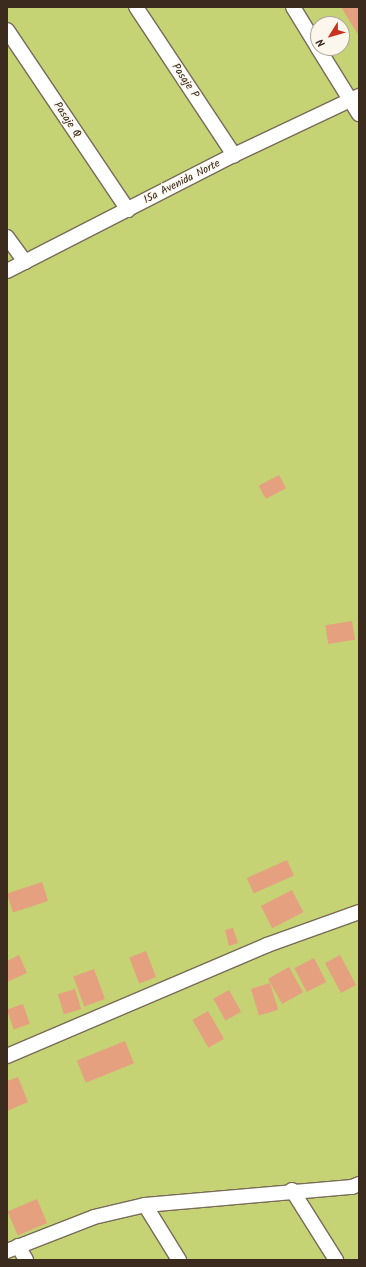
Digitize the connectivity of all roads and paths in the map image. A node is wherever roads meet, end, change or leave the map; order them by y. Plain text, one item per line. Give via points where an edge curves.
1 (136, 7) edge
2 (292, 7) edge
3 (7, 30) edge
4 (310, 35) edge
5 (324, 56) edge
6 (355, 98) edge
7 (359, 114) edge
8 (234, 155) junction
9 (128, 210) junction
10 (7, 237) edge
11 (25, 262) junction
12 (7, 271) edge
13 (359, 912) edge
14 (7, 1056) edge
15 (359, 1184) edge
16 (292, 1190) junction
17 (145, 1205) junction
18 (12, 1248) edge
19 (26, 1260) edge
20 (178, 1260) edge
21 (336, 1260) edge

1 - 8 street, Pasaje P
2 - 4 street
3 - 9 street, Pasaje Q
5 - 6 street
6 - 7 street
6 - 8 street, 15a Avenida Norte
8 - 9 street, 15a Avenida Norte
9 - 11 street, 15a Avenida Norte
10 - 11 street
11 - 12 street, 15a Avenida Norte
13 - 14 street via 267,945
15 - 16 street via 352,1187
16 - 17 street
16 - 21 street
17 - 18 street via 94,1217
17 - 20 street
18 - 19 street

